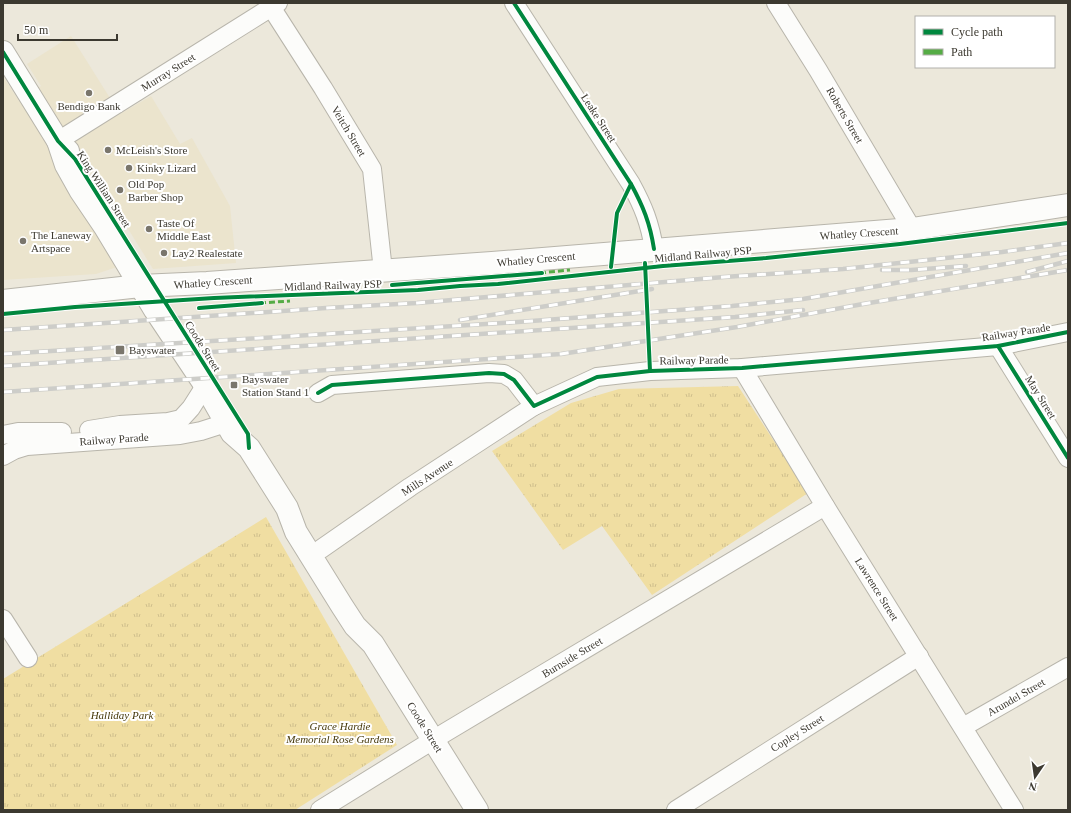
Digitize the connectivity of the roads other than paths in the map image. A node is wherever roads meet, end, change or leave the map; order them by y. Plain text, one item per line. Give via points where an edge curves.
1 (514, 3) edge
2 (776, 3) edge
3 (275, 5) edge
4 (3, 52) edge
5 (58, 141) junction
6 (1068, 205) edge
7 (912, 229) junction
8 (654, 249) junction
9 (136, 255) joint
10 (383, 271) junction
11 (148, 285) junction
12 (3, 301) edge
13 (1068, 332) edge
14 (998, 346) junction
15 (742, 368) junction
16 (205, 386) junction
17 (318, 393) dead end
18 (534, 406) junction
19 (226, 423) junction
20 (3, 436) edge
21 (249, 448) junction
22 (3, 456) edge
23 (1068, 458) edge
24 (825, 506) junction
25 (287, 508) junction
26 (321, 549) junction
27 (3, 619) edge
28 (373, 644) junction
29 (919, 656) junction
30 (28, 658) dead end
31 (1068, 667) edge
32 (963, 727) junction
33 (433, 740) junction
34 (320, 810) edge
35 (477, 810) edge
36 (676, 810) edge
37 (1014, 810) edge

1 - 8 street, Leake Street via 643,205
2 - 7 street, Roberts Street
3 - 5 street, Murray Street
3 - 10 street, Veitch Street via 372,169
4 - 5 main road, King William Street
5 - 9 main road, King William Street via 75,158
5 - 11 main road, King William Street via 66,164
6 - 7 main road, Whatley Crescent
7 - 8 main road, Whatley Crescent
8 - 10 main road, Whatley Crescent
9 - 11 main road, Coode Street
10 - 11 main road, Whatley Crescent
11 - 12 main road, Whatley Crescent
11 - 16 main road, Coode Street
11 - 21 main road, Coode Street via 248,434
13 - 14 street, Railway Parade
14 - 15 street, Railway Parade
14 - 23 street, May Street
15 - 18 street, Railway Parade via 650,371 597,377
15 - 24 street, Lawrence Street
16 - 19 main road, Coode Street
16 - 20 street, Railway Parade via 181,418 168,422 58,433 18,432
17 - 18 street via 332,385 489,373 504,374 514,380
18 - 26 street, Mills Avenue
19 - 21 main road, Coode Street via 232,433
19 - 22 street, Railway Parade via 180,435 27,446
21 - 25 main road, Coode Street
24 - 29 street, Lawrence Street
24 - 33 street, Burnside Street
25 - 26 main road, Coode Street via 307,526
25 - 28 main road, Coode Street via 296,532 342,606 355,626
26 - 28 main road, Coode Street via 365,620
27 - 30 street
28 - 33 main road, Coode Street
29 - 32 street, Lawrence Street
29 - 36 street, Copley Street
31 - 32 street, Arundel Street
32 - 37 street, Lawrence Street
33 - 34 street, Burnside Street
33 - 35 main road, Coode Street

